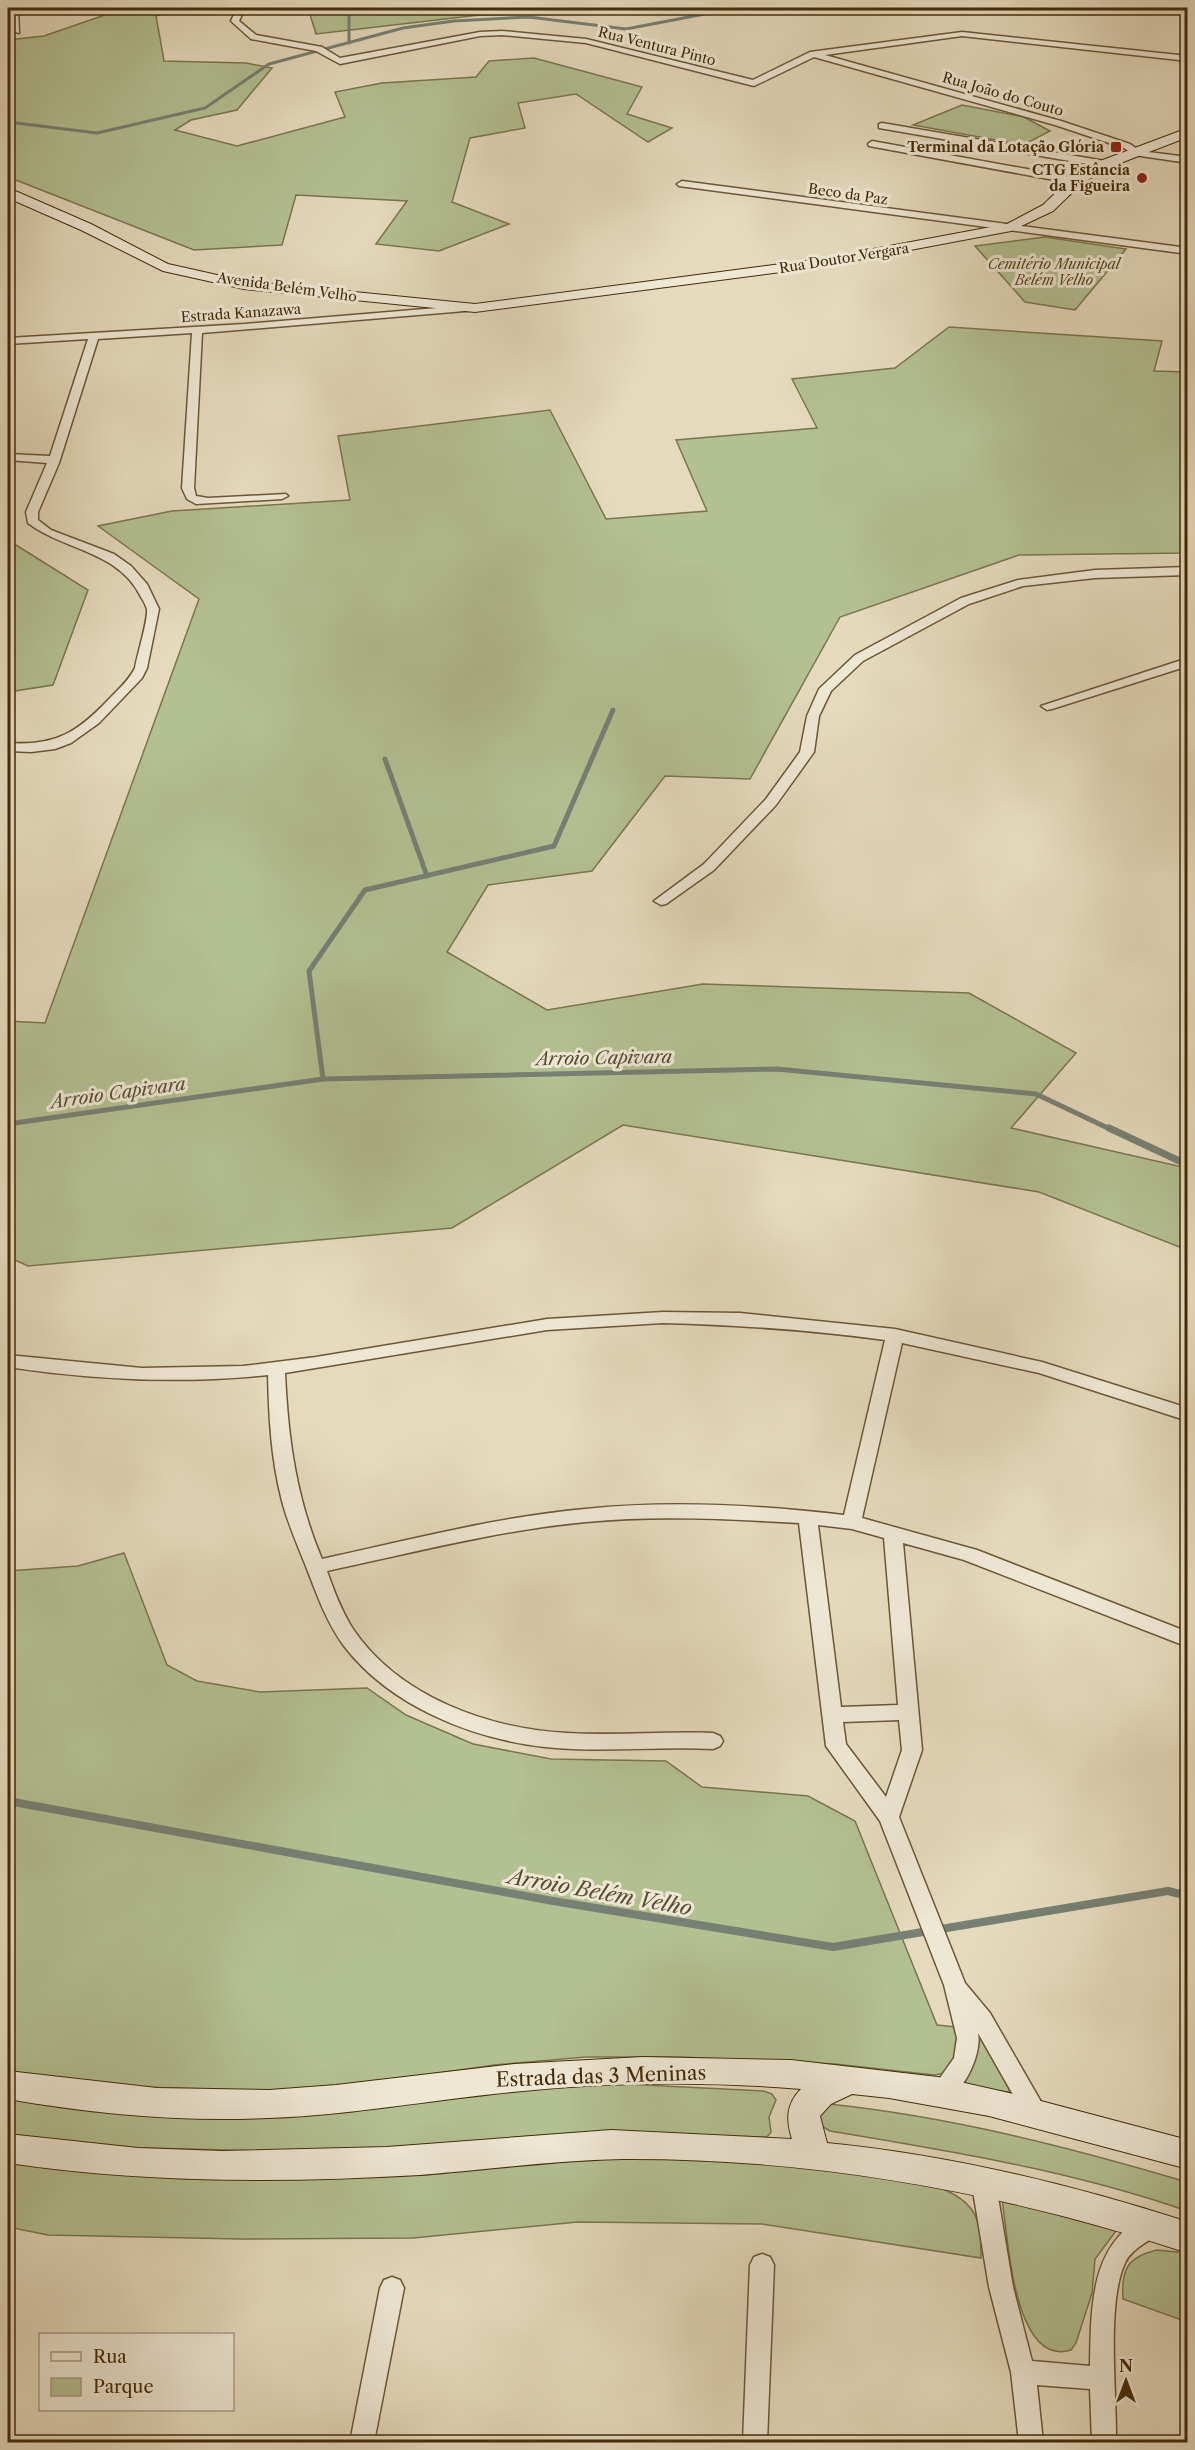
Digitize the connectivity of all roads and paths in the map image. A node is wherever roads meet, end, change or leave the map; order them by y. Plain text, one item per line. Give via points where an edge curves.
1 (14, 8) edge
2 (240, 8) edge
3 (16, 31) dead end
4 (810, 54) junction
5 (1188, 59) edge
6 (882, 126) dead end
7 (1188, 132) edge
8 (872, 144) dead end
9 (1137, 153) junction
10 (1188, 160) edge
11 (1105, 164) junction
12 (1076, 182) junction
13 (682, 184) dead end
14 (8, 193) edge
15 (1011, 227) junction
16 (1188, 251) edge
17 (475, 308) junction
18 (198, 330) junction
19 (94, 336) junction
20 (8, 341) edge
21 (8, 457) edge
22 (54, 460) junction
23 (282, 496) dead end
24 (1188, 571) edge
25 (1188, 662) edge
26 (1047, 706) dead end
27 (8, 747) edge
28 (661, 902) dead end
29 (895, 1335) junction
30 (8, 1360) edge
31 (276, 1368) junction
32 (1188, 1415) edge
33 (808, 1517) junction
34 (852, 1522) junction
35 (892, 1533) junction
36 (316, 1567) junction
37 (1188, 1640) edge
38 (909, 1712) junction
39 (831, 1715) junction
40 (713, 1741) dead end
41 (889, 1817) junction
42 (955, 1985) junction
43 (852, 2079) junction
44 (8, 2085) edge
45 (941, 2092) junction
46 (1036, 2114) junction
47 (8, 2149) edge
48 (816, 2155) junction
49 (1188, 2155) edge
50 (983, 2180) junction
51 (1152, 2225) junction
52 (1188, 2238) edge
53 (762, 2265) dead end
54 (392, 2288) dead end
55 (1023, 2372) junction
56 (1102, 2378) junction
57 (362, 2442) edge
58 (755, 2442) edge
59 (1031, 2442) edge
60 (1104, 2442) edge

1 - 3 street
2 - 4 street, Rua Ventura Pinto via 236,21 245,34 269,43 322,51 340,61 502,33 586,41 754,83
4 - 5 street via 975,34
4 - 9 street, Rua João do Couto via 1058,123
6 - 11 street
7 - 9 main road, Rua Doutor Vergara
8 - 12 street
9 - 10 street, Rua João do Couto
9 - 11 main road, Rua Doutor Vergara
11 - 12 main road, Rua Doutor Vergara
12 - 15 main road, Rua Doutor Vergara via 1048,208
13 - 15 street, Beco da Paz
14 - 17 main road, Avenida Belém Velho via 163,267 244,285
15 - 16 street, Beco da Paz
15 - 17 main road, Rua Doutor Vergara via 820,263
17 - 18 street, Estrada Kanazawa
18 - 19 street, Estrada Kanazawa
18 - 23 street via 188,488 191,497 208,501
19 - 20 street, Estrada Kanazawa
19 - 22 street
21 - 22 street
22 - 27 street via 32,512 33,521 47,532 110,557 127,569 141,584 153,609 136,678 82,732 68,742 49,747
24 - 28 street via 1095,574 1022,583 965,602 859,658 825,689 813,716 807,752 771,802 709,867
25 - 26 street
29 - 31 street via 737,1320 589,1321 470,1335
29 - 32 street via 1033,1364
29 - 34 street
30 - 31 street via 152,1374
31 - 36 street via 278,1426 285,1469 296,1520
33 - 34 street
33 - 36 street via 700,1511 586,1515 498,1528
33 - 39 street
34 - 35 street
35 - 37 street via 970,1555
35 - 38 street
36 - 40 street via 339,1623 352,1642 379,1670 411,1694 446,1712 524,1736 572,1741 670,1737
38 - 39 street
38 - 41 street via 912,1750
39 - 41 street via 836,1746
41 - 42 street
42 - 45 street via 968,2038 965,2061
42 - 46 street via 982,2020
43 - 44 main road, Estrada das 3 Meninas via 703,2071 605,2072 480,2080 306,2102 233,2106 101,2097
43 - 45 main road, Estrada das 3 Meninas
43 - 48 main road via 818,2094 804,2106 802,2120
45 - 46 main road, Estrada das 3 Meninas
46 - 49 main road, Estrada das 3 Meninas
47 - 48 main road via 155,2164 230,2165 419,2160 611,2145
48 - 50 main road
50 - 51 main road
50 - 55 street via 1001,2287
51 - 52 main road
51 - 56 street via 1136,2234 1117,2255 1110,2272
53 - 58 street
54 - 57 street
55 - 56 street
55 - 59 street
56 - 60 street

